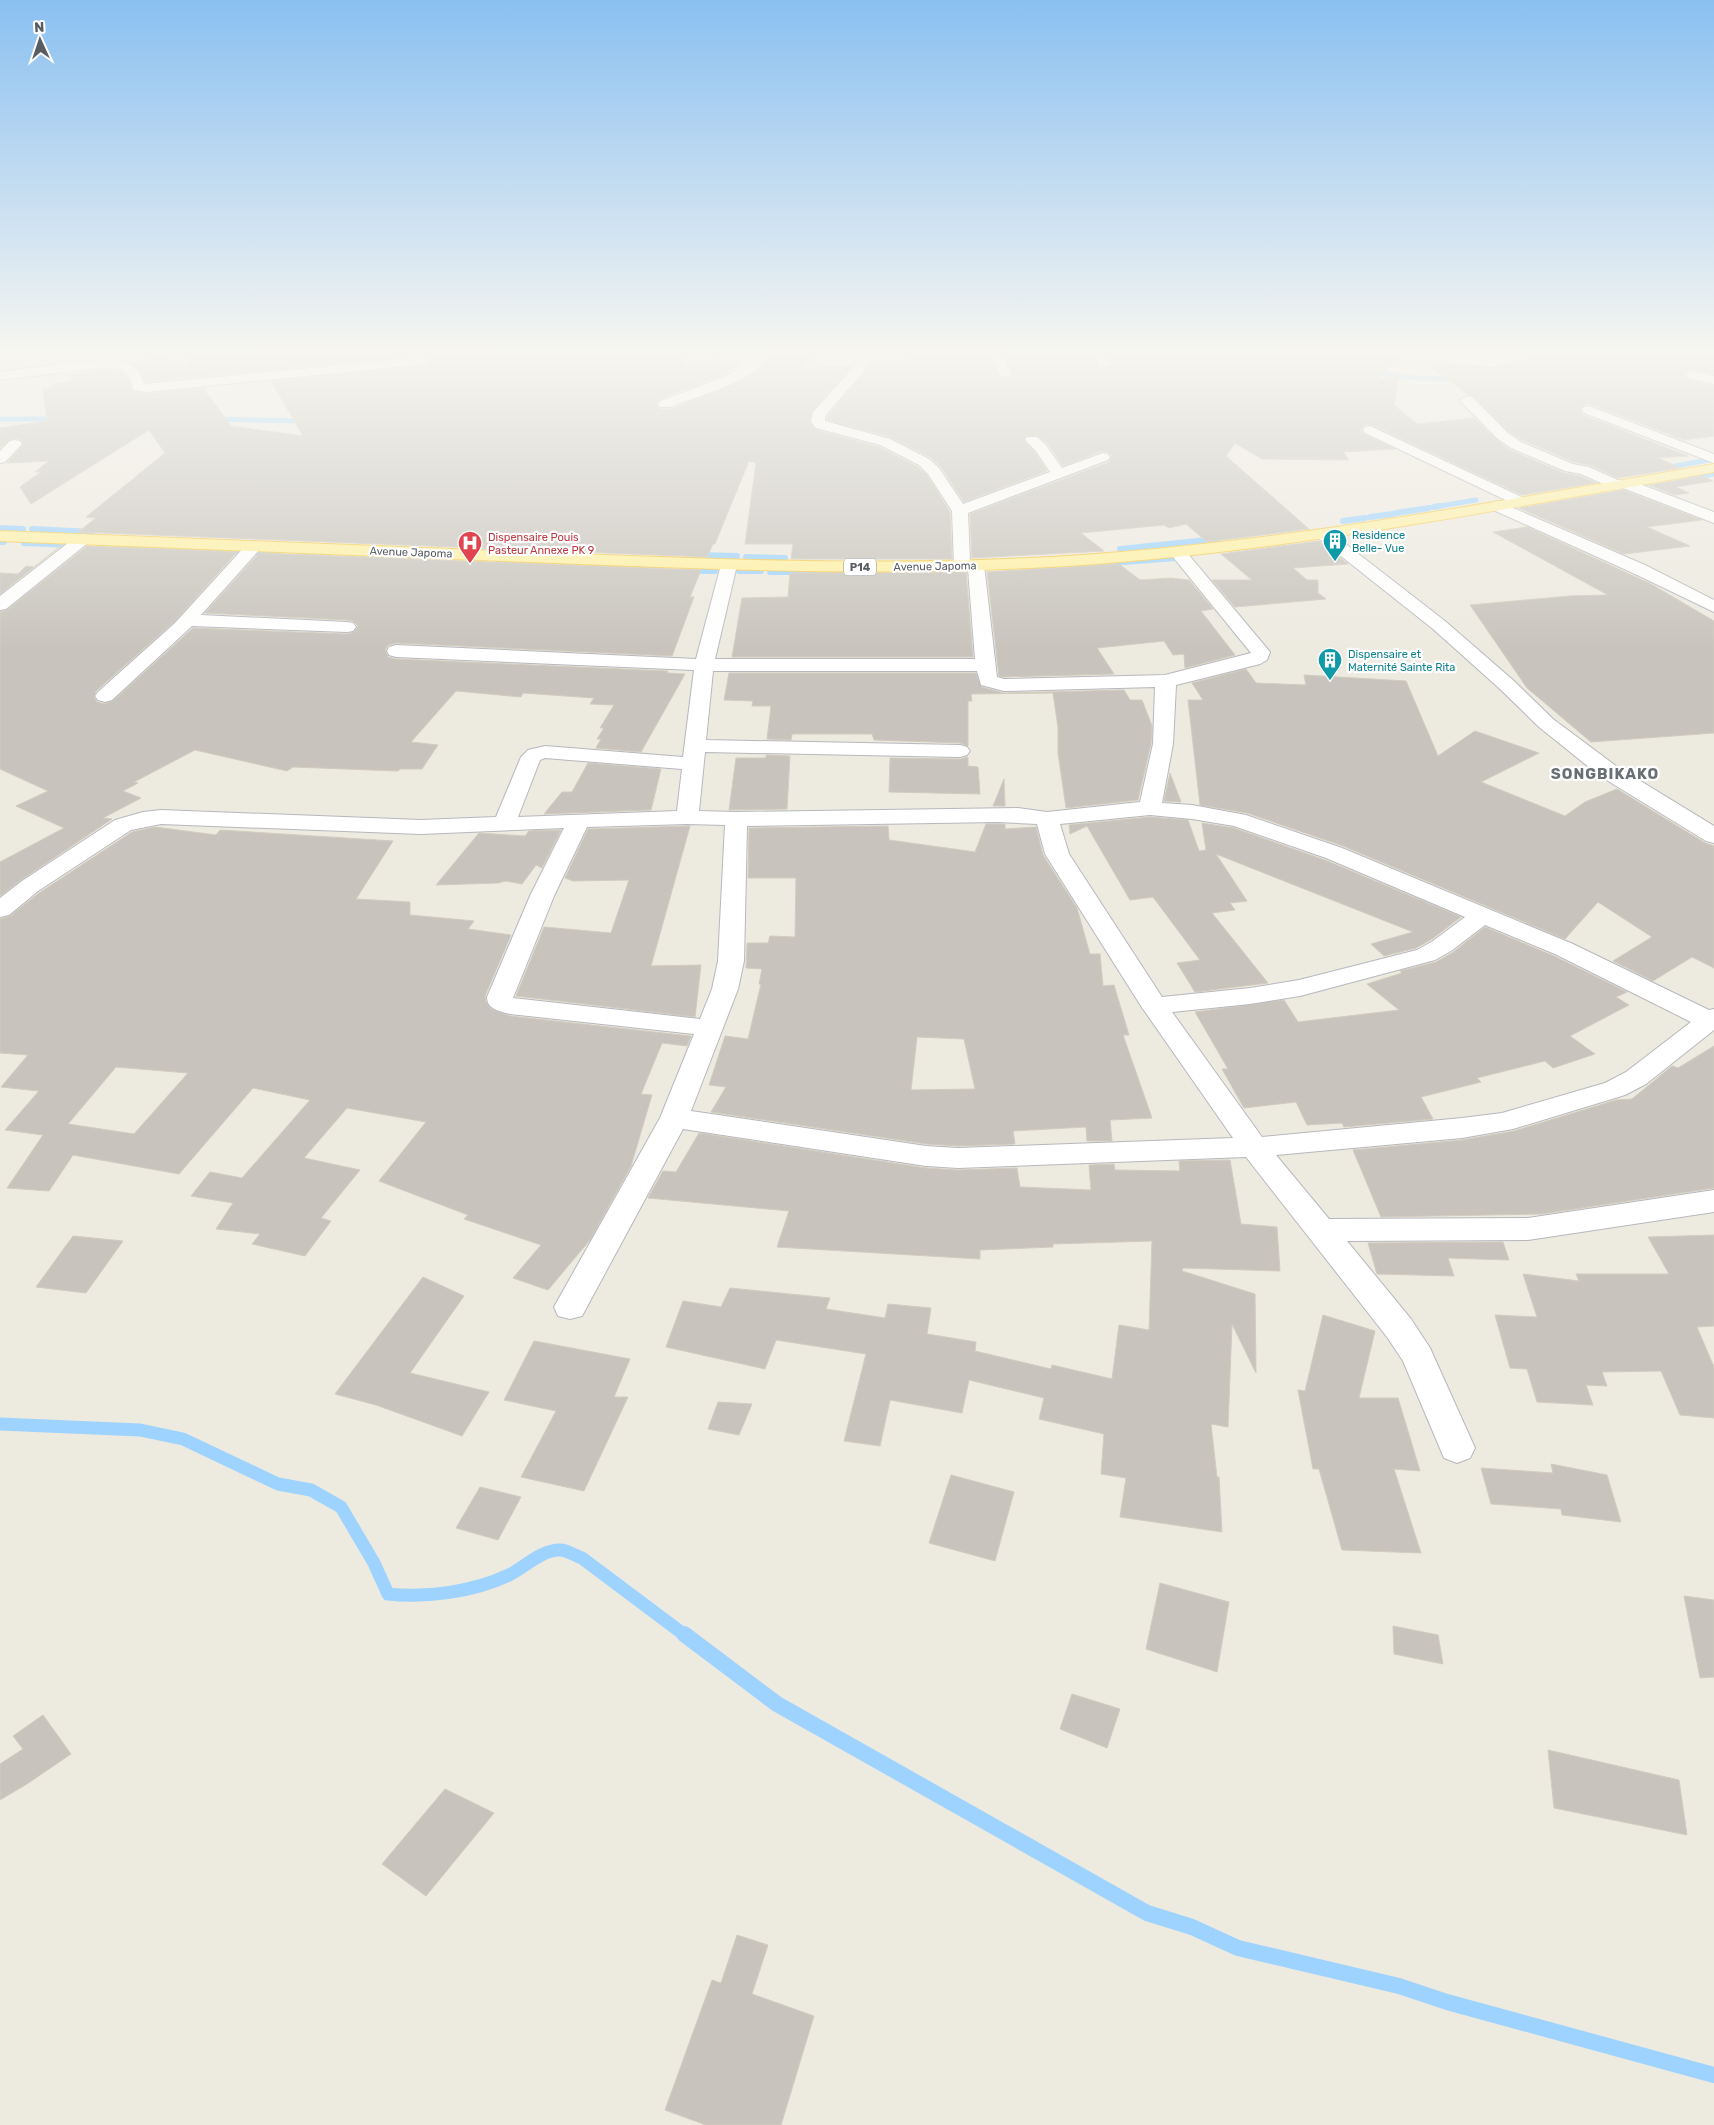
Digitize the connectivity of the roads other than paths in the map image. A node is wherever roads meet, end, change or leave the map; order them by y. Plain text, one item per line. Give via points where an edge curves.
1 (909, 454) edge
2 (1045, 454) edge
3 (1421, 454) edge
4 (1538, 454) edge
5 (1103, 458) dead end
6 (1714, 468) edge
7 (1058, 473) junction
8 (1620, 484) junction
9 (1521, 502) junction
10 (1497, 506) junction
11 (960, 511) junction
12 (1714, 518) edge
13 (1323, 534) junction
14 (0, 536) edge
15 (82, 539) junction
16 (254, 546) junction
17 (1177, 552) junction
18 (729, 565) junction
19 (969, 565) junction
20 (0, 604) edge
21 (1714, 607) edge
22 (187, 620) junction
23 (347, 627) dead end
24 (396, 651) dead end
25 (984, 665) junction
26 (704, 666) junction
27 (1168, 681) junction
28 (105, 696) dead end
29 (960, 751) dead end
30 (693, 755) junction
31 (1150, 808) junction
32 (687, 818) junction
33 (736, 819) junction
34 (1047, 820) junction
35 (579, 821) junction
36 (504, 824) junction
37 (1714, 836) edge
38 (0, 910) edge
39 (1483, 915) junction
40 (1154, 1006) junction
41 (1712, 1019) edge
42 (709, 1028) junction
43 (674, 1118) junction
44 (1255, 1147) junction
45 (1714, 1201) edge
46 (1320, 1230) junction
47 (570, 1307) dead end
48 (1457, 1448) dead end

1 - 11 street via 934,471
2 - 7 street
3 - 9 street
4 - 8 street
5 - 7 street
6 - 8 main road, Avenue Japoma / P14
7 - 11 street
8 - 9 main road, Avenue Japoma / P14
8 - 12 street
9 - 10 main road, Avenue Japoma / P14
10 - 13 main road, Avenue Japoma / P14
10 - 21 street via 1639,569
11 - 19 street
13 - 17 main road, Avenue Japoma / P14
13 - 37 street via 1439,625 1546,723 1608,771
14 - 15 main road, Avenue Japoma / P14
15 - 16 main road, Avenue Japoma / P14
15 - 20 street
16 - 18 main road, Avenue Japoma / P14
16 - 22 street
17 - 19 main road, Avenue Japoma / P14 via 1096,560
17 - 27 street via 1261,652 1253,660
18 - 19 main road, Avenue Japoma / P14
18 - 26 street
19 - 25 street
22 - 23 street
22 - 28 street
24 - 26 street
25 - 26 street
25 - 27 street via 988,681 999,684
26 - 30 street
27 - 31 street via 1165,687 1163,744
29 - 30 street
30 - 32 street
30 - 36 street via 535,754
31 - 34 street
31 - 39 street via 1238,820 1334,853
32 - 33 street
32 - 35 street
33 - 34 street via 1012,815
33 - 42 street via 731,961 725,989
34 - 40 street via 1057,854
35 - 36 street
35 - 42 street via 542,896 500,1002 510,1006
36 - 38 street via 421,827 161,817 143,819 123,825 30,886
39 - 40 street via 1426,955 1300,988
39 - 41 street via 1564,949
40 - 44 street
41 - 44 street via 1636,1078 1615,1089 1503,1122
42 - 43 street
43 - 44 street via 926,1156 984,1157
43 - 47 street
44 - 46 street
45 - 46 street via 1528,1230
46 - 48 street via 1399,1328 1418,1357

